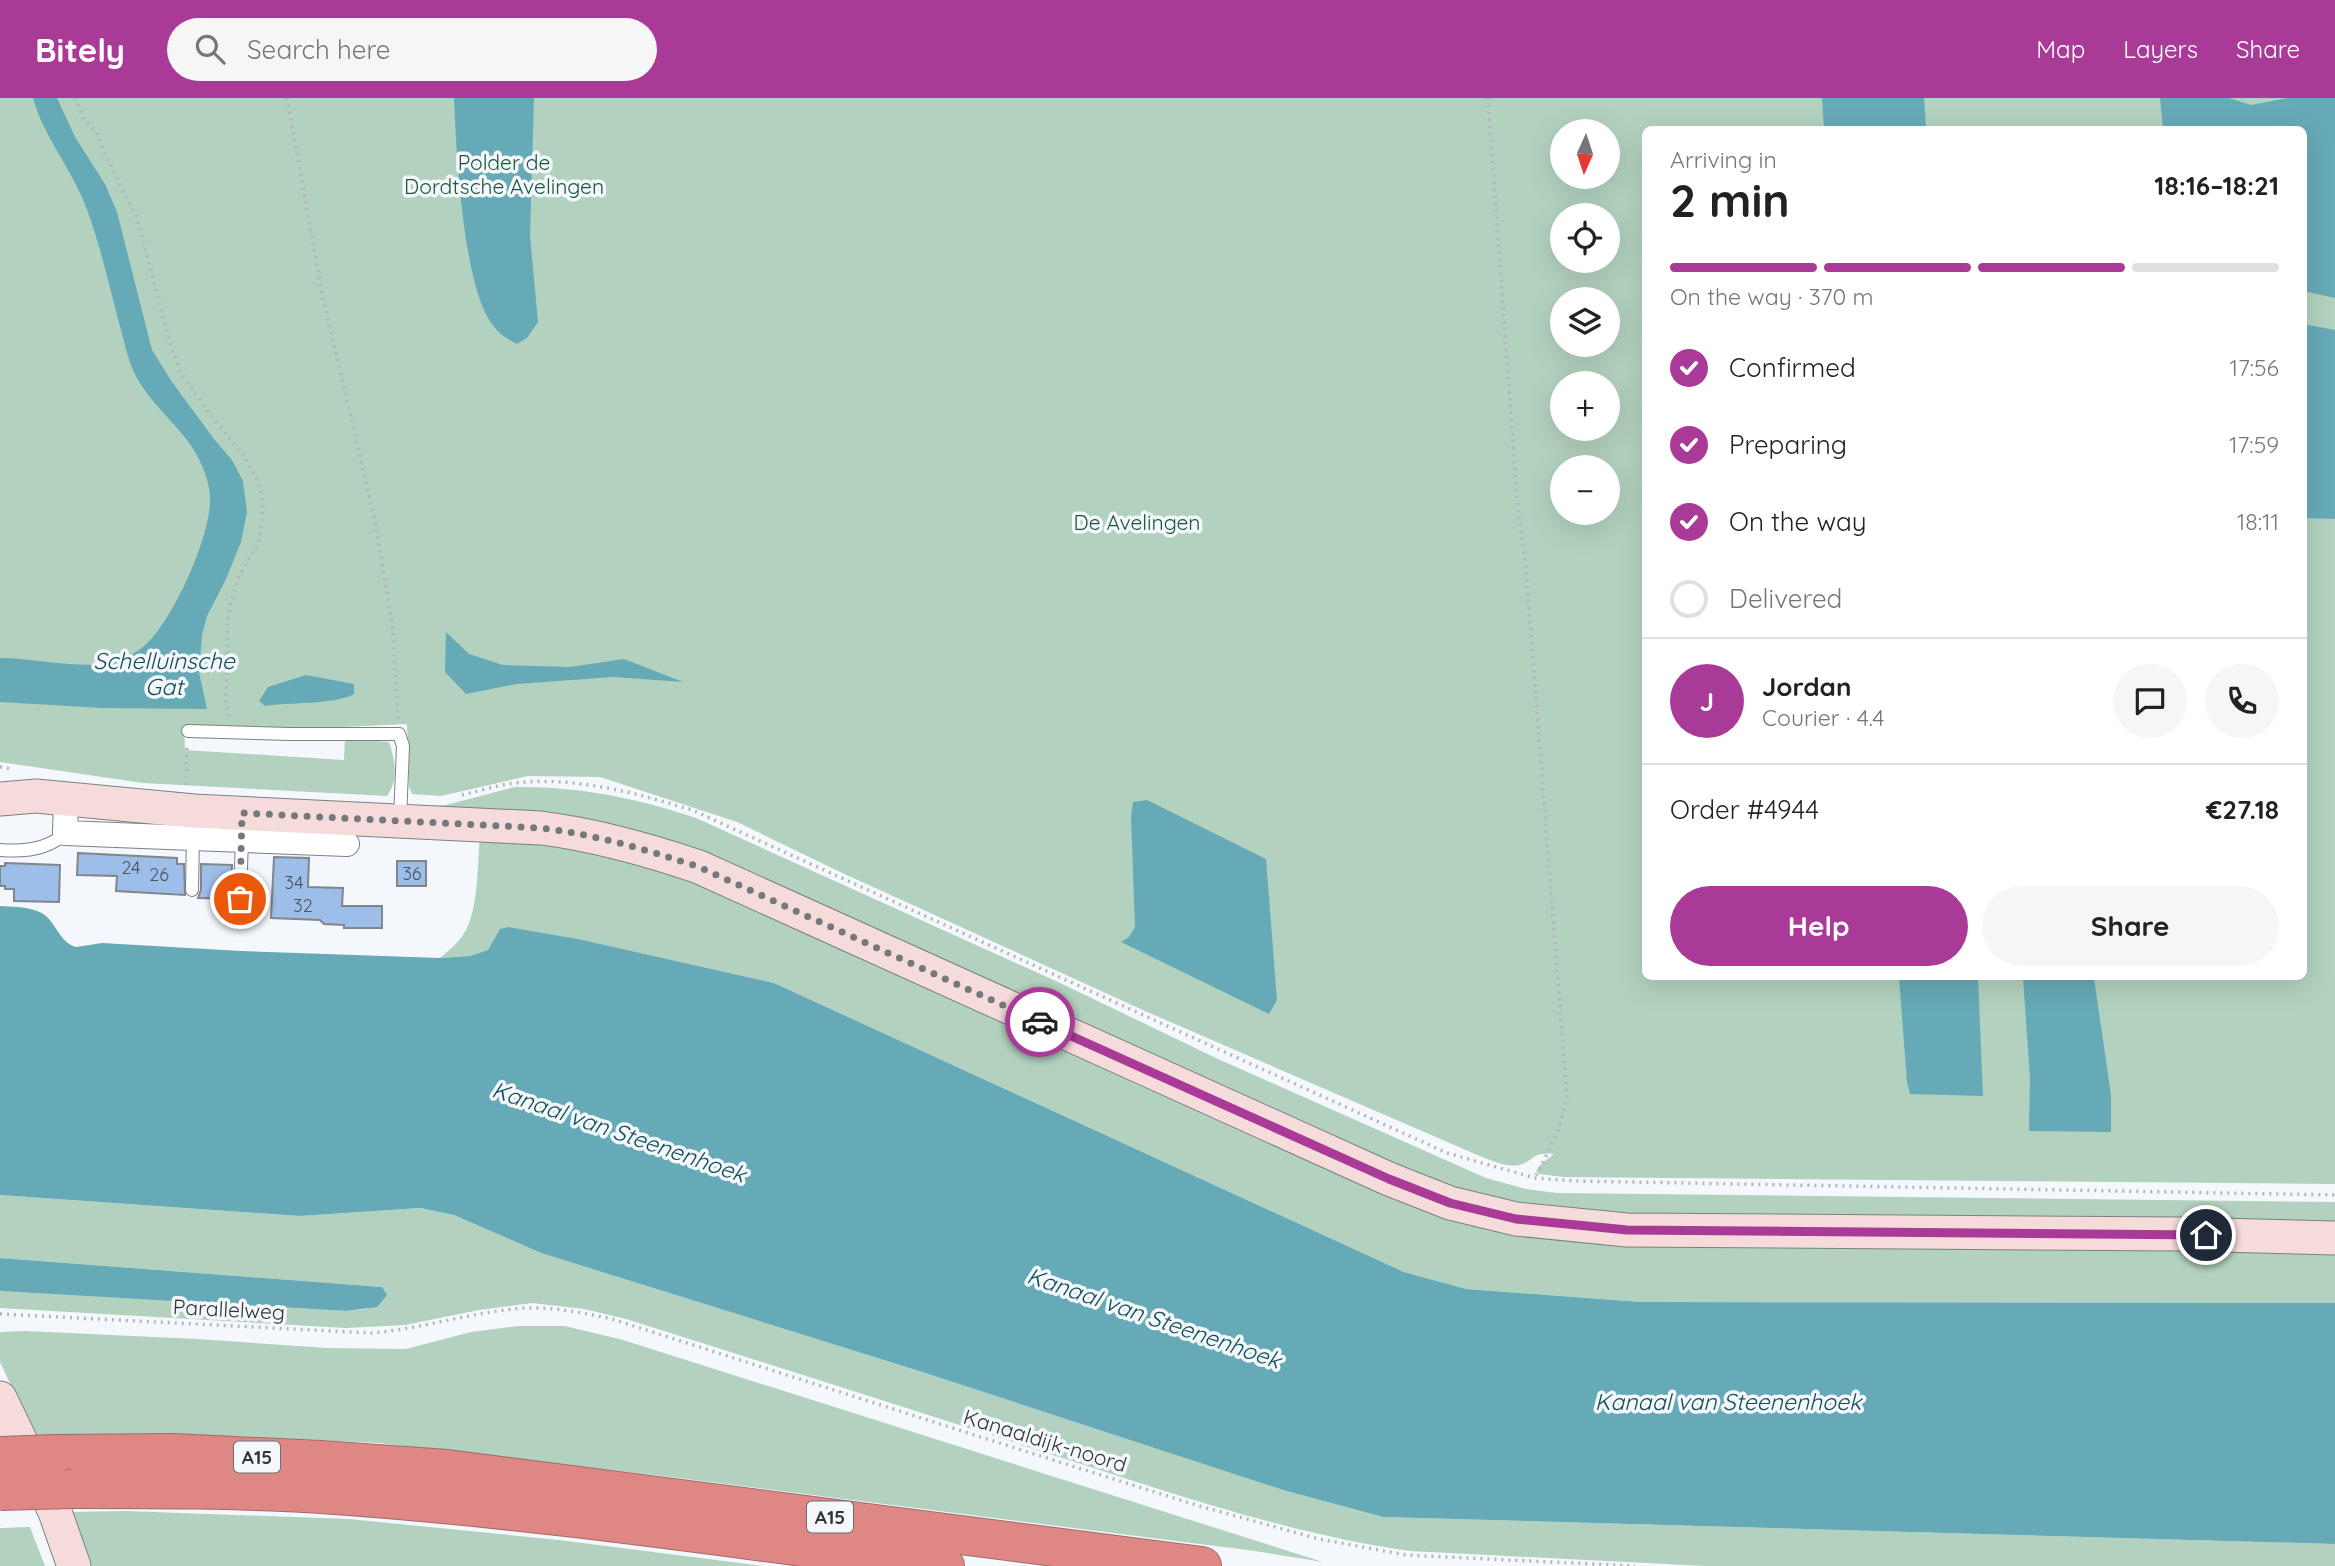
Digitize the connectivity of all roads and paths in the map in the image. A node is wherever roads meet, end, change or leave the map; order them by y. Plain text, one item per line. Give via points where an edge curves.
1 (75, 98) edge
2 (287, 98) edge
3 (1488, 98) edge
4 (188, 731) joint
5 (231, 732) junction
6 (399, 734) junction
7 (0, 799) edge
8 (66, 799) junction
9 (191, 813) junction
10 (400, 821) junction
11 (242, 827) junction
12 (65, 833) junction
13 (347, 844) dead end
14 (0, 850) edge
15 (191, 890) dead end
16 (251, 919) dead end
17 (2335, 1195) edge
18 (2335, 1238) edge
19 (0, 1314) edge
20 (455, 1319) joint
21 (0, 1398) edge
22 (0, 1456) edge
23 (0, 1491) edge
24 (74, 1566) edge
25 (945, 1566) edge
26 (1202, 1566) edge
27 (1635, 1566) edge

1 - 5 path via 84,120 96,131 137,218 180,371 245,457 259,483 263,506 259,542 239,576 228,613 226,704
2 - 6 path via 322,294 375,521 393,630
3 - 17 path via 1567,1098 1557,1134 1535,1178
4 - 5 lane
4 - 9 path
5 - 6 lane
6 - 10 lane via 403,746
7 - 8 street
8 - 9 street
8 - 12 street
9 - 11 street
9 - 12 street
9 - 15 lane
10 - 11 street
10 - 18 street via 586,834 699,867 1389,1179 1450,1203 1516,1219 1627,1230
11 - 13 street
11 - 16 lane via 240,899
12 - 14 lane via 39,848
19 - 20 path, Parallelweg via 344,1333 410,1329
20 - 27 path, Kanaaldijk-noord via 526,1308 612,1319 1196,1505 1346,1545 1432,1557
21 - 24 street via 55,1512
22 - 26 highway, A15, bridge via 173,1453 447,1469
23 - 25 highway, A15, bridge via 180,1489 319,1494 445,1504

